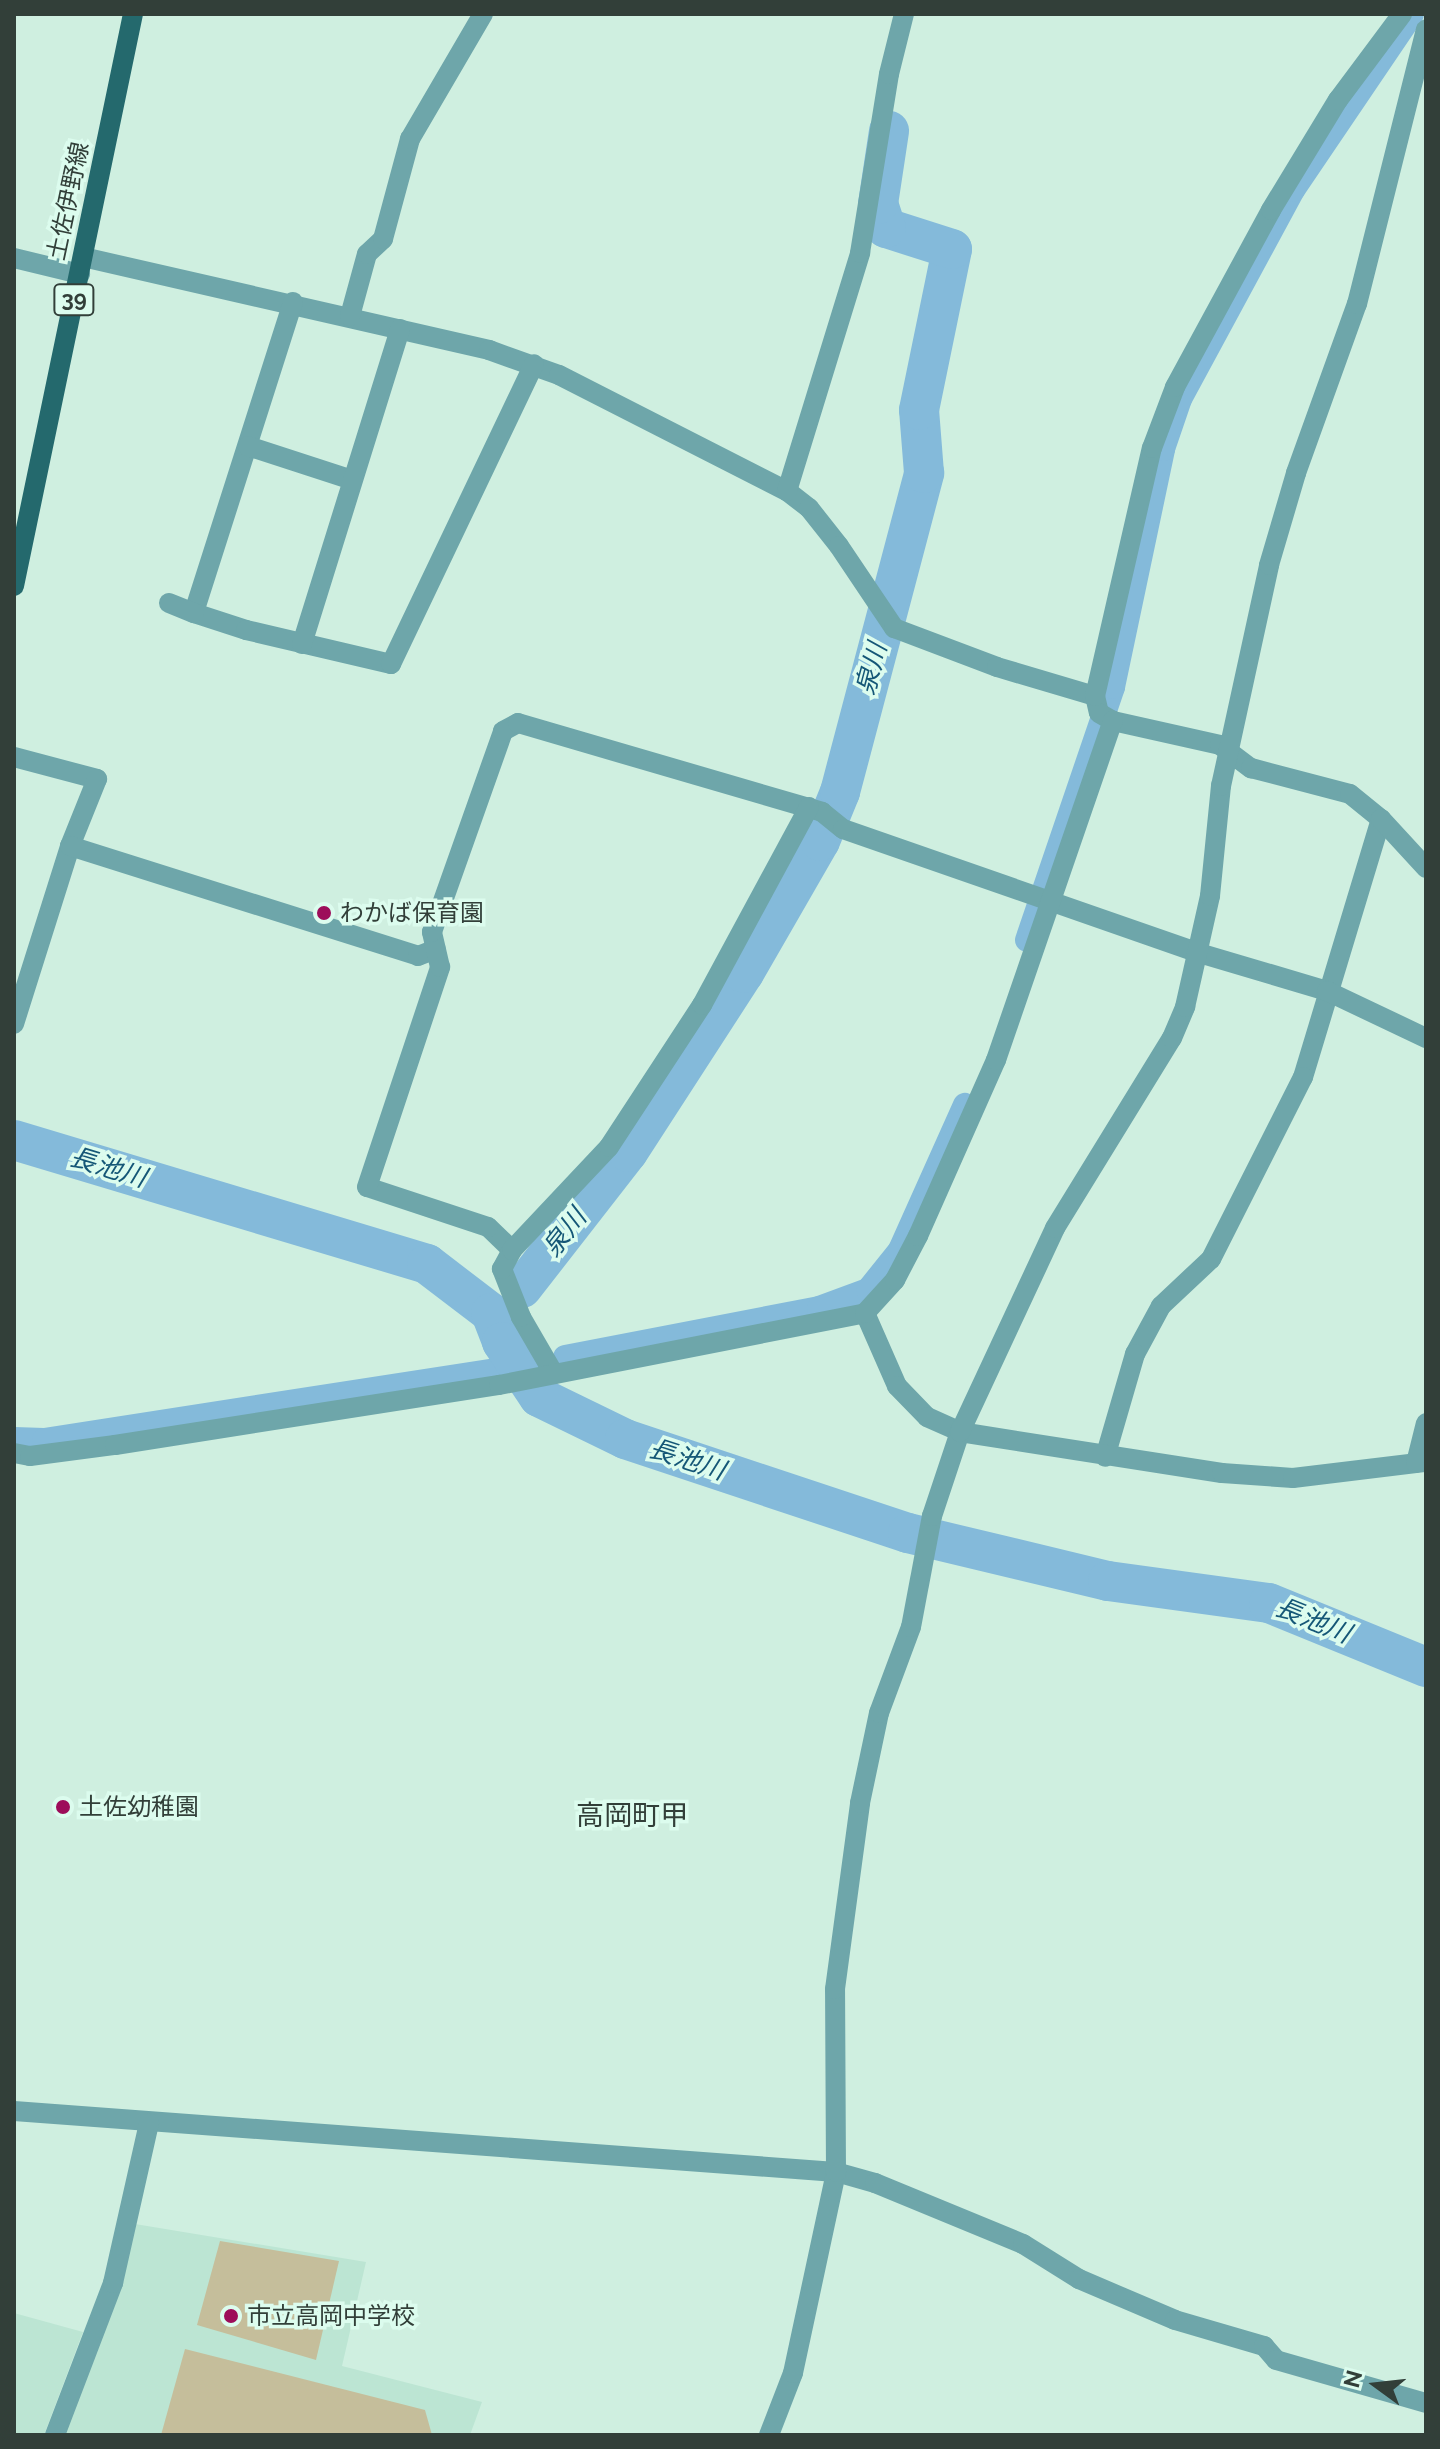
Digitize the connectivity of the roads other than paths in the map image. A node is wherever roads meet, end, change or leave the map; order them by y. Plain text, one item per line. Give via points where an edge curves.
1 (133, 14) edge
2 (483, 14) edge
3 (904, 14) edge
4 (1402, 14) edge
5 (1426, 30) edge
6 (14, 258) edge
7 (82, 265) junction
8 (293, 302) junction
9 (350, 316) junction
10 (400, 329) junction
11 (534, 364) junction
12 (248, 446) junction
13 (352, 480) junction
14 (787, 491) junction
15 (14, 586) edge
16 (169, 603) dead end
17 (194, 613) junction
18 (302, 644) junction
19 (1104, 712) junction
20 (1232, 754) junction
21 (14, 757) edge
22 (823, 814) junction
23 (1381, 819) junction
24 (70, 846) junction
25 (1426, 868) edge
26 (1045, 896) junction
27 (436, 949) junction
28 (1200, 953) junction
29 (1327, 991) junction
30 (14, 1024) edge
31 (1426, 1038) edge
32 (512, 1250) junction
33 (865, 1313) junction
34 (548, 1375) junction
35 (1426, 1423) edge
36 (960, 1432) junction
37 (14, 1453) edge
38 (1105, 1457) junction
39 (1421, 1462) edge
40 (14, 2111) edge
41 (149, 2123) junction
42 (836, 2172) junction
43 (1426, 2403) edge
44 (55, 2435) edge
45 (769, 2435) edge

1 - 7 main road, 土佐伊野線 / 39
2 - 9 street via 410,139 383,239 367,254
3 - 14 street via 860,253
4 - 19 street via 1338,100 1271,210 1175,387 1152,448
5 - 20 street via 1357,304 1269,565
6 - 7 street
7 - 8 street
7 - 15 main road, 土佐伊野線 / 39
8 - 9 street
8 - 12 street
9 - 10 street
10 - 11 street
10 - 13 street
11 - 14 street
11 - 18 street via 391,664
12 - 13 street
12 - 17 street
13 - 18 street
14 - 19 street via 809,508 839,546 887,620
16 - 17 street
17 - 18 street
19 - 20 street via 1220,745
19 - 26 street
20 - 23 street via 1251,768 1350,794
20 - 28 street via 1221,786
21 - 24 street via 97,779
22 - 26 street
22 - 27 street via 518,723 503,731 432,932
22 - 32 street via 609,1147
23 - 25 street
23 - 29 street
24 - 27 street via 418,956
24 - 30 street
26 - 28 street
26 - 33 street via 996,1060 918,1236 895,1280
27 - 32 street via 440,967 367,1187 488,1227
28 - 29 street
28 - 36 street via 1172,1038 1055,1228
29 - 31 street
29 - 38 street via 1303,1077 1211,1259 1161,1306 1135,1354
32 - 34 street via 502,1269 504,1283
33 - 34 street
33 - 36 street via 897,1386 927,1417
34 - 37 street via 101,1447 30,1456
35 - 39 street
36 - 38 street
36 - 42 street via 932,1516 911,1627 879,1713 860,1803 835,1989
38 - 39 street via 1293,1478
40 - 41 street
41 - 42 street
41 - 44 street via 113,2283
42 - 43 street via 1023,2244 1079,2279 1175,2320 1264,2346 1276,2360
42 - 45 street via 793,2373

